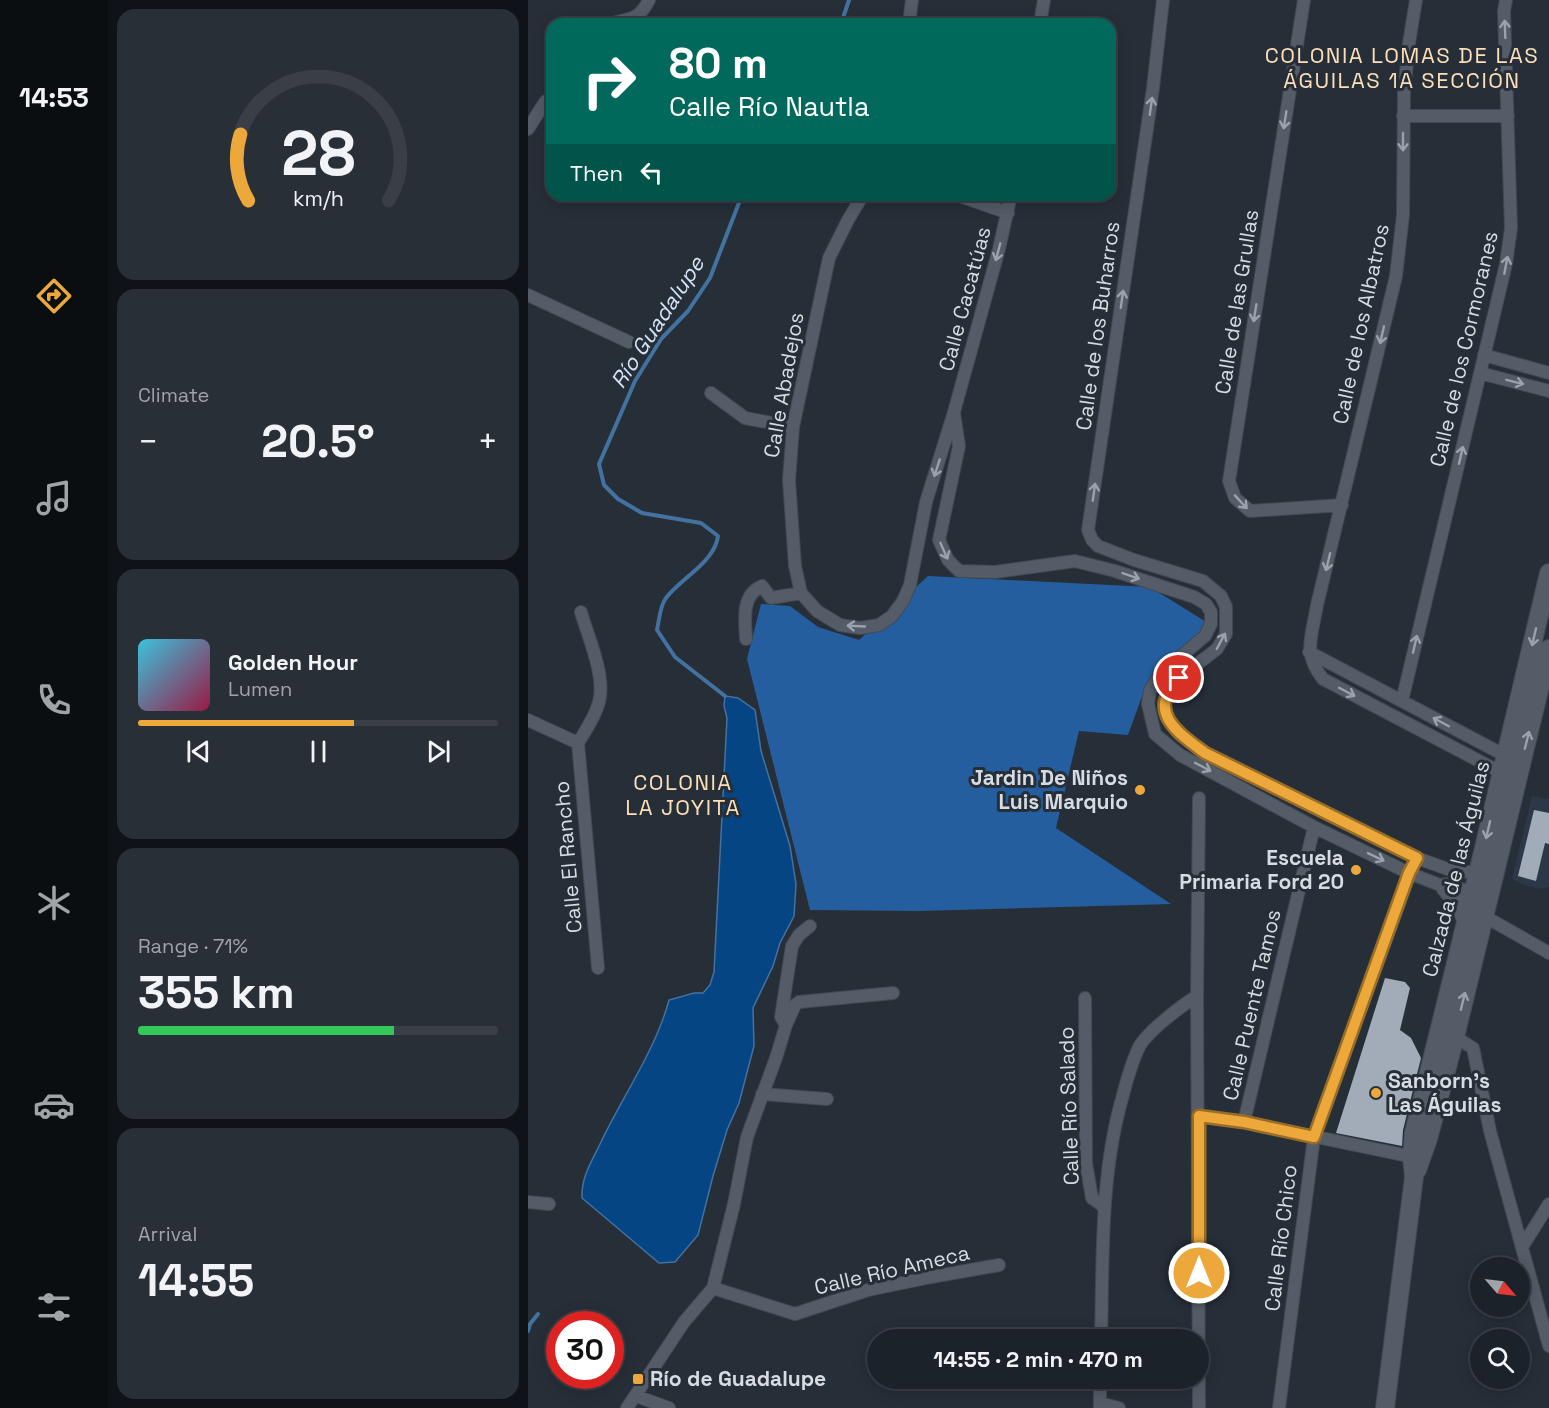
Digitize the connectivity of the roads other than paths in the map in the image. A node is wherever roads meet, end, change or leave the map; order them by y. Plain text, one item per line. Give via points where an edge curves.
1 (649, 0) edge
2 (912, 0) edge
3 (1044, 0) edge
4 (1163, 0) edge
5 (1304, 0) edge
6 (1416, 0) edge
7 (1506, 0) edge
8 (632, 18) edge
9 (910, 18) edge
10 (1041, 18) edge
11 (546, 101) edge
12 (1403, 116) junction
13 (1508, 116) junction
14 (528, 129) edge
15 (859, 201) edge
16 (974, 201) edge
17 (1010, 201) edge
18 (1008, 213) junction
19 (528, 295) edge
20 (629, 342) dead end
21 (1484, 355) junction
22 (1480, 373) junction
23 (1549, 373) edge
24 (1549, 391) edge
25 (711, 393) dead end
26 (954, 412) junction
27 (793, 427) junction
28 (1342, 505) junction
29 (1549, 573) edge
30 (801, 593) junction
31 (581, 612) dead end
32 (746, 639) dead end
33 (1309, 652) junction
34 (1543, 662) edge
35 (1402, 701) junction
36 (528, 720) edge
37 (578, 743) junction
38 (1504, 765) junction
39 (1199, 798) dead end
40 (1314, 827) junction
41 (1417, 858) junction
42 (1409, 873) junction
43 (1484, 883) junction
44 (1444, 887) junction
45 (1484, 916) junction
46 (1467, 922) junction
47 (810, 926) dead end
48 (1549, 953) edge
49 (598, 968) dead end
50 (893, 993) dead end
51 (1197, 996) junction
52 (1085, 998) dead end
53 (786, 1025) junction
54 (1455, 1037) junction
55 (762, 1094) junction
56 (827, 1100) dead end
57 (1199, 1116) junction
58 (1244, 1122) junction
59 (1314, 1137) junction
60 (1417, 1158) junction
61 (528, 1202) edge
62 (549, 1204) dead end
63 (1549, 1204) edge
64 (1103, 1206) junction
65 (1522, 1247) junction
66 (999, 1265) dead end
67 (713, 1288) junction
68 (1101, 1329) edge
69 (1549, 1346) edge
70 (1100, 1389) edge
71 (636, 1396) junction
72 (1100, 1405) edge
73 (627, 1408) edge
74 (669, 1408) edge
75 (1119, 1408) edge
76 (1199, 1408) edge
77 (1279, 1408) edge
78 (1385, 1408) edge

1 - 8 street via 644,10
2 - 9 street
3 - 10 street
41 -> 4 street, Calle de los Buharros via 1205,753 1179,734 1167,718 1164,703 1169,689 1217,649 1226,634 1226,607 1221,596 1203,581 1098,546 1088,530
5 -> 28 street, Calle de las Grullas via 1229,481 1235,498 1250,511
6 - 12 street, Calle de los Albatros
13 -> 7 street, Calle de los Cormoranes
11 - 14 street
12 - 13 street
12 -> 28 street, Calle de los Albatros via 1404,215 1396,276
21 -> 13 street, Calle de los Cormoranes via 1511,228
15 - 27 street, Calle Abadejos via 829,258
16 - 18 street
17 - 18 street, Calle Cacatúas
18 -> 26 street, Calle Cacatúas
19 - 20 street
21 - 22 street, Calle de los Cormoranes
21 - 23 street
22 -> 24 street
35 -> 22 street, Calle de los Cormoranes
25 - 27 street via 745,418
26 -> 30 street via 926,502 910,585 892,616 879,625 840,625 817,611
26 -> 40 street via 959,446 939,540 948,560 959,571 985,572 1075,561 1206,604 1211,624 1205,636 1161,673 1150,691 1148,704 1155,734 1180,755
27 - 30 street, Calle Abadejos via 789,480 795,566
28 -> 33 street, Calle de los Albatros
29 -> 34 main road, Calzada de las Águilas
30 - 32 street via 771,598 762,586 754,589 746,603
31 - 37 street via 601,680 600,701
33 - 35 street
33 -> 38 street via 1313,667 1323,679
34 - 38 main road, Calzada de las Águilas
43 -> 34 main road, Calzada de las Águilas
38 -> 35 street
36 - 37 street
37 - 49 street, Calle El Rancho
38 -> 43 main road, Calzada de las Águilas
39 - 51 street
40 -> 42 street
40 - 58 street, Calle Puente Tamos
41 - 42 street, Calle Río Chico
41 - 43 street
42 - 44 street
42 - 59 street, Calle Río Chico
43 - 44 street
43 - 45 main road, Calzada de las Águilas
43 - 46 main road, Calzada de las Águilas
44 - 46 main road via 1460,905
45 - 48 street
54 -> 45 main road, Calzada de las Águilas
46 - 60 main road, Calzada de las Águilas via 1414,1133
47 - 53 street via 792,946 781,1017
50 - 53 street via 799,1002
51 - 57 street
51 - 64 street via 1182,1005 1139,1047 1111,1141
52 - 64 street, Calle Río Salado via 1086,1163 1092,1198
53 - 55 street
54 - 60 main road, Calzada de las Águilas
54 - 65 street via 1473,1048 1490,1131
55 - 56 street
55 - 67 street via 747,1137
57 - 58 street
57 - 76 street
58 - 59 street
59 - 60 street
59 - 77 street, Calle Río Chico
60 - 78 main road, Calzada de las Águilas
61 - 62 street
63 - 65 street
64 - 68 street
65 - 69 street
66 - 67 street, Calle Río Ameca via 868,1290 795,1314
67 - 71 street via 684,1322
70 - 72 street
71 - 73 street
71 - 74 street
72 - 75 street

